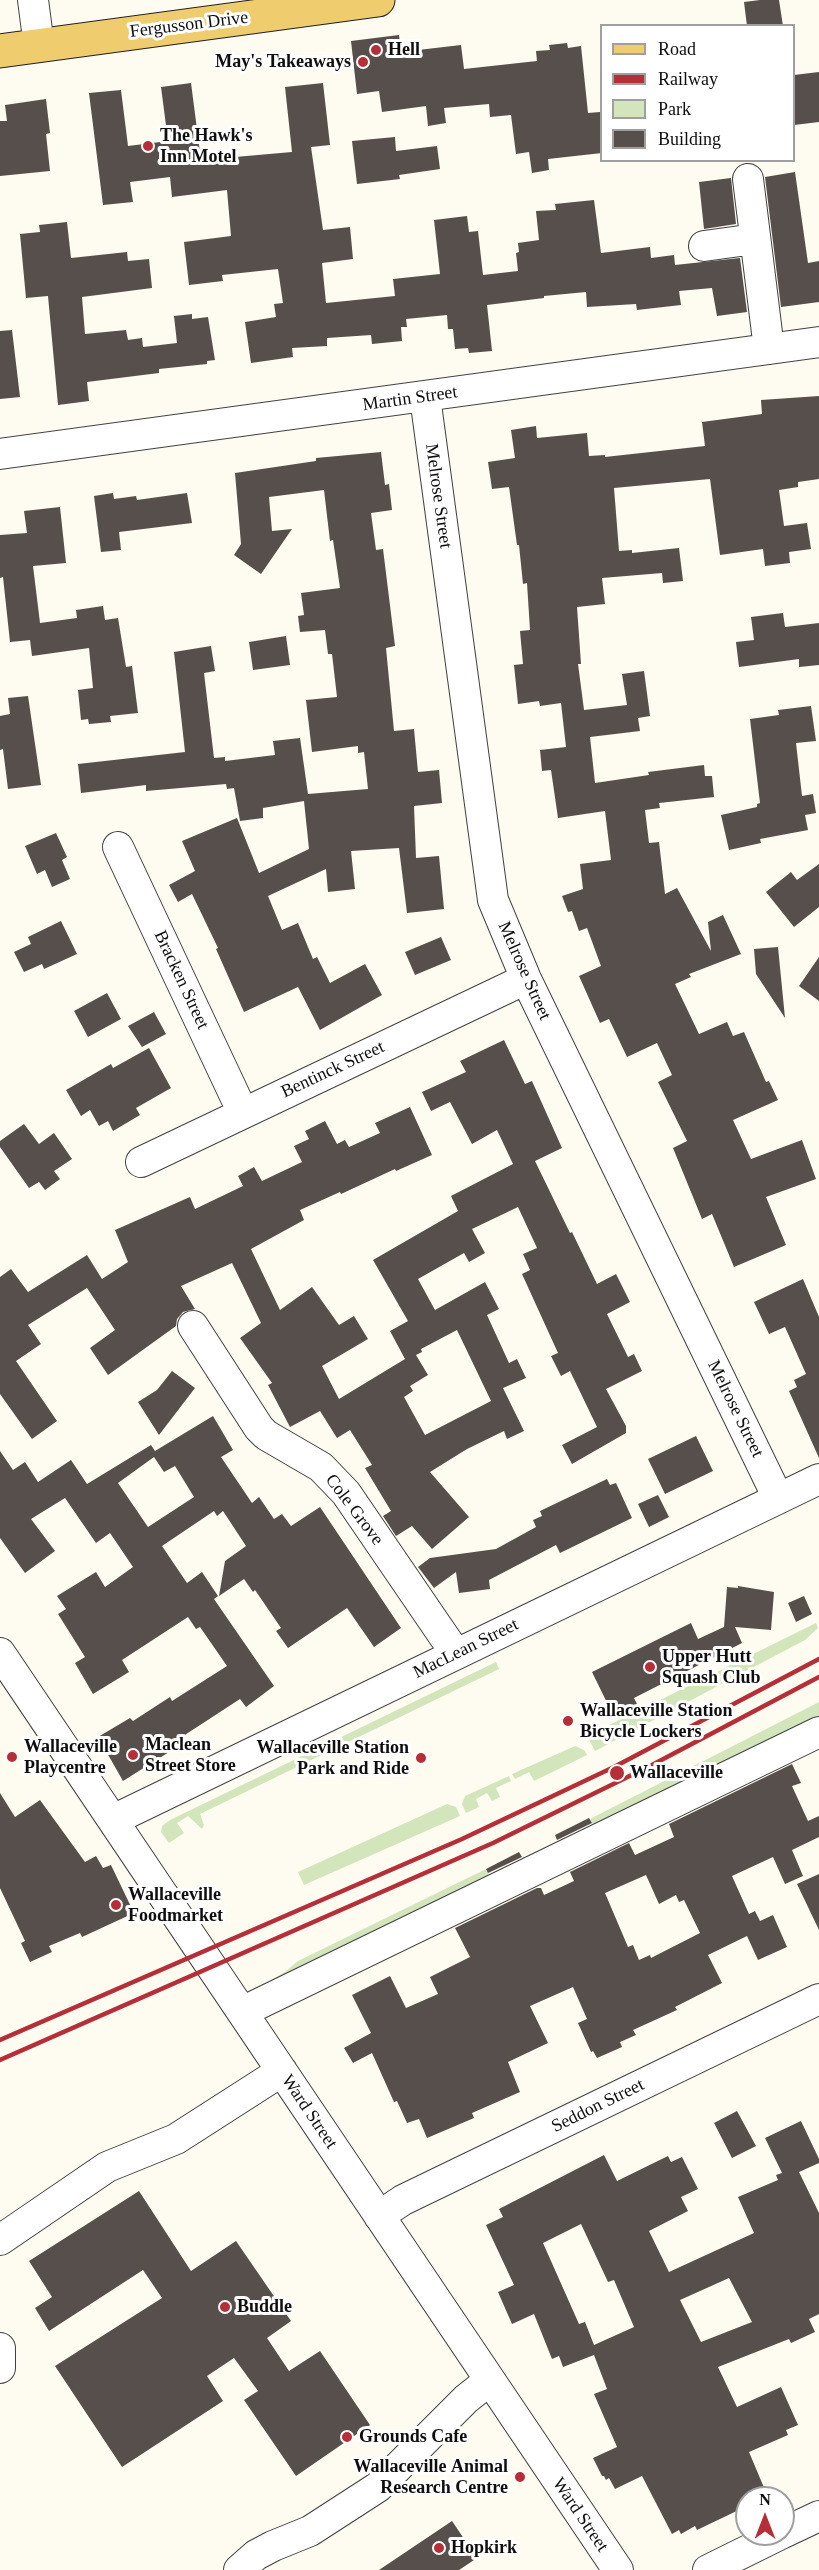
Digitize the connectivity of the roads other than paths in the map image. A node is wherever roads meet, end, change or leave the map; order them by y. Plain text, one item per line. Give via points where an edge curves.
1 (33, 0) edge
2 (378, 0) edge
3 (39, 46) junction
4 (0, 51) edge
5 (748, 178) dead end
6 (755, 239) junction
7 (704, 246) dead end
8 (819, 342) edge
9 (770, 349) junction
10 (425, 397) junction
11 (0, 454) edge
12 (118, 847) dead end
13 (526, 979) junction
14 (243, 1113) junction
15 (141, 1162) dead end
16 (194, 1326) dead end
17 (819, 1479) edge
18 (778, 1498) junction
19 (0, 1653) edge
20 (456, 1654) junction
21 (819, 1732) edge
22 (113, 1820) junction
23 (819, 1999) edge
24 (242, 2012) junction
25 (282, 2071) junction
26 (379, 2216) junction
27 (0, 2240) edge
28 (0, 2348) edge
29 (0, 2368) edge
30 (490, 2380) junction
31 (819, 2516) edge
32 (795, 2528) edge
33 (757, 2546) edge
34 (239, 2570) edge
35 (618, 2570) edge
36 (708, 2570) edge

1 - 3 street
2 - 3 main road, Fergusson Drive
3 - 4 main road, Fergusson Drive
5 - 6 street
6 - 7 street
6 - 9 street
8 - 9 street, Martin Street
9 - 10 street, Martin Street
10 - 11 street, Martin Street
10 - 13 street, Melrose Street via 493,900
12 - 14 street, Bracken Street
13 - 14 street, Bentinck Street
13 - 18 street, Melrose Street
14 - 15 street, Bentinck Street
16 - 20 street, Cole Grove via 259,1428 321,1467 346,1493
17 - 18 street, MacLean Street
18 - 20 street, MacLean Street
19 - 22 street, Ward Street
20 - 22 street, MacLean Street
21 - 24 street
22 - 24 street, Ward Street
23 - 26 street, Seddon Street via 403,2200
24 - 25 street, Ward Street
25 - 26 street, Ward Street
25 - 27 street via 177,2139 94,2164
26 - 30 street, Ward Street
28 - 29 street
30 - 34 street via 378,2487 310,2531 256,2555
30 - 35 street, Ward Street
31 - 32 street
33 - 36 street

